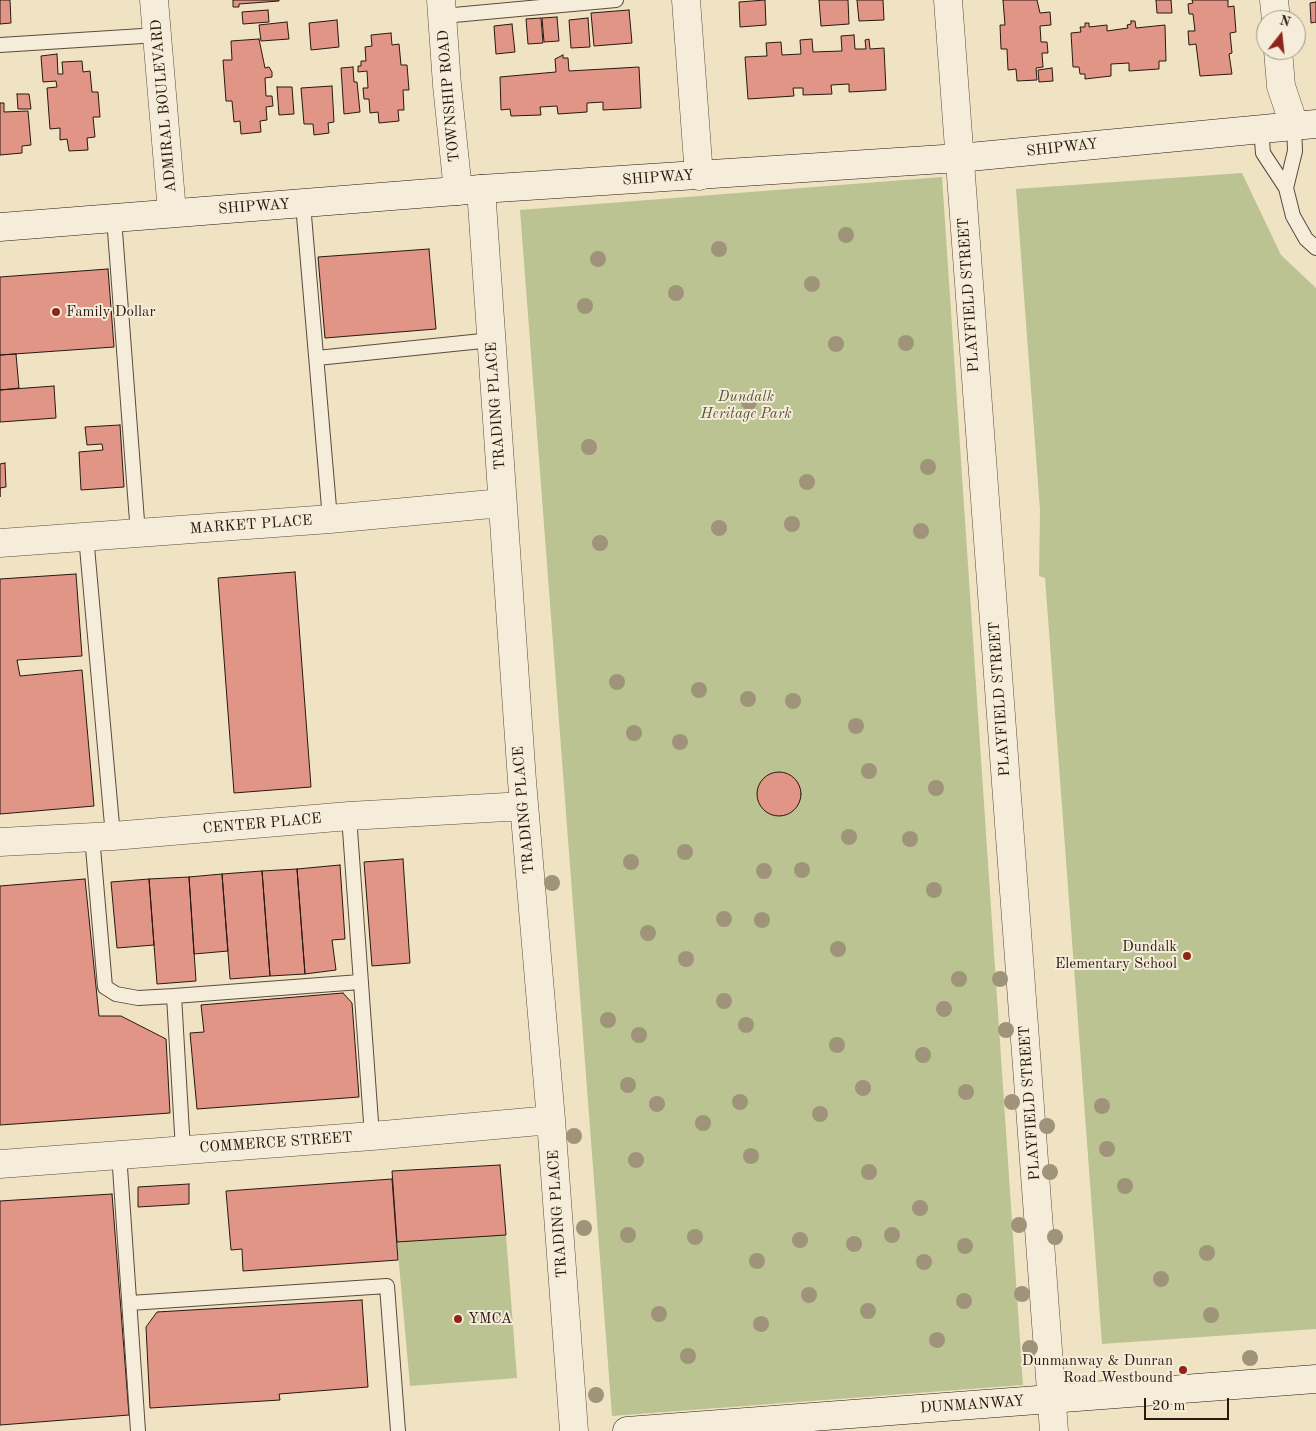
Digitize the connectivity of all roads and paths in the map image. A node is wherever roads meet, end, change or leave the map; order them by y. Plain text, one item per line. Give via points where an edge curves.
1 (154, 0) edge
2 (616, 0) edge
3 (686, 0) edge
4 (948, 0) edge
5 (442, 8) edge
6 (158, 35) junction
7 (0, 45) edge
8 (1279, 60) edge
9 (1305, 124) edge
10 (1261, 128) junction
11 (959, 158) junction
12 (699, 176) junction
13 (1286, 188) junction
14 (470, 190) junction
15 (303, 204) junction
16 (172, 212) junction
17 (114, 218) junction
18 (0, 227) edge
19 (1316, 248) edge
20 (492, 340) junction
21 (317, 358) junction
22 (502, 504) junction
23 (330, 519) junction
24 (138, 534) junction
25 (86, 536) junction
26 (0, 543) edge
27 (524, 806) junction
28 (348, 816) junction
29 (103, 836) junction
30 (0, 842) edge
31 (360, 982) junction
32 (174, 996) junction
33 (551, 1120) junction
34 (372, 1136) junction
35 (183, 1150) junction
36 (119, 1154) junction
37 (0, 1164) edge
38 (130, 1303) junction
39 (1316, 1379) edge
40 (1052, 1398) junction
41 (667, 1429) edge
42 (138, 1431) edge
43 (398, 1431) edge
44 (574, 1431) edge
45 (627, 1431) edge
46 (1054, 1431) edge

1 - 6 street, ADMIRAL BOULEVARD
2 - 5 lane
3 - 12 street
4 - 11 street, PLAYFIELD STREET
5 - 14 street, TOWNSHIP ROAD via 447,85
6 - 7 lane
6 - 16 street, ADMIRAL BOULEVARD
8 - 9 street via 1281,86
9 - 10 street, SHIPWAY
9 - 13 lane via 1294,151
10 - 11 street, SHIPWAY
10 - 13 lane via 1263,153
11 - 12 street, SHIPWAY
11 - 40 street, PLAYFIELD STREET
12 - 14 street, SHIPWAY
13 - 19 lane via 1294,216 1306,239
14 - 15 street, SHIPWAY
14 - 20 street, TRADING PLACE
15 - 16 street, SHIPWAY
15 - 21 lane
16 - 17 street, SHIPWAY
17 - 18 street, SHIPWAY
17 - 24 lane
20 - 21 lane
20 - 22 street, TRADING PLACE
21 - 23 lane
22 - 23 street, MARKET PLACE
22 - 27 street, TRADING PLACE
23 - 24 street, MARKET PLACE
24 - 25 street, MARKET PLACE
25 - 26 street, MARKET PLACE
25 - 29 lane
27 - 28 street, CENTER PLACE
27 - 33 street, TRADING PLACE
28 - 29 street, CENTER PLACE
28 - 31 lane
29 - 30 street, CENTER PLACE
29 - 32 lane via 105,987 116,994 138,998
31 - 32 lane
31 - 34 lane
32 - 35 lane
33 - 34 street, COMMERCE STREET
33 - 44 street, TRADING PLACE
34 - 35 street, COMMERCE STREET
35 - 36 street, COMMERCE STREET
36 - 37 street, COMMERCE STREET
36 - 38 lane
38 - 42 lane
38 - 43 lane via 387,1286
39 - 40 street, DUNMANWAY
40 - 41 street, DUNMANWAY
40 - 46 street, PLAYFIELD STREET
41 - 45 street, DUNMANWAY

